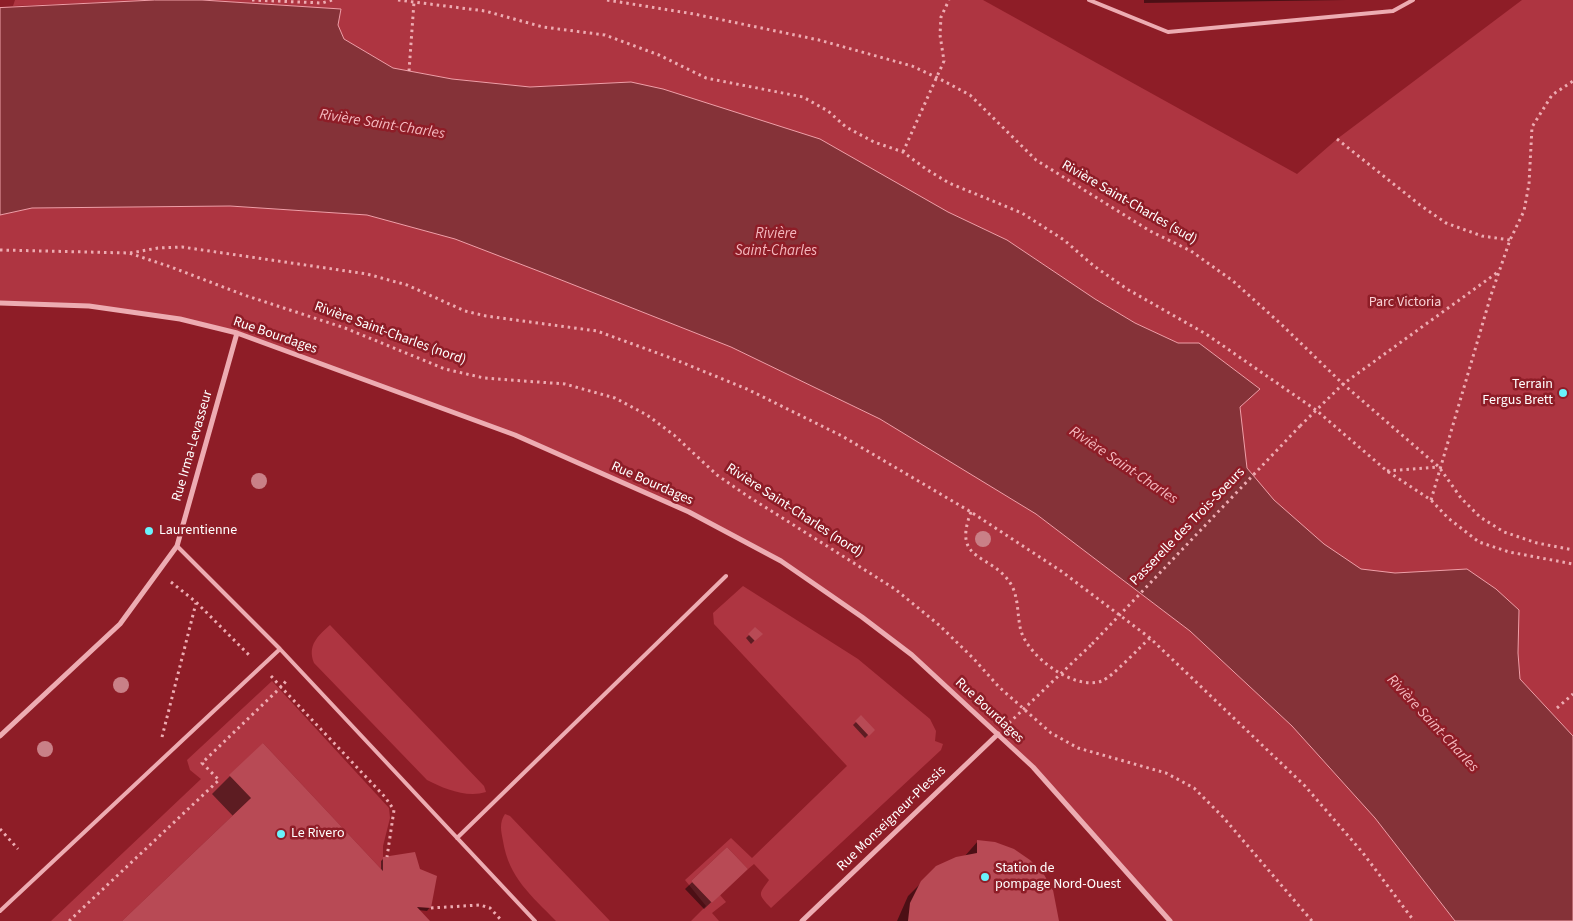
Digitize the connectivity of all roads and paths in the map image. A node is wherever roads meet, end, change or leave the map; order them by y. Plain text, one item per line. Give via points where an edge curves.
1 (252, 0) edge
2 (332, 0) edge
3 (398, 0) edge
4 (607, 0) edge
5 (949, 0) edge
6 (1089, 0) edge
7 (1413, 0) edge
8 (414, 1) edge
9 (410, 71) dead end
10 (938, 78) junction
11 (1573, 81) edge
12 (1337, 139) dead end
13 (903, 152) junction
14 (1510, 240) junction
15 (0, 250) edge
16 (130, 253) junction
17 (1499, 272) junction
18 (0, 303) edge
19 (236, 333) junction
20 (1343, 384) junction
21 (1316, 410) junction
22 (1439, 468) junction
23 (1387, 471) junction
24 (1431, 500) junction
25 (971, 512) junction
26 (177, 546) junction
27 (1573, 550) edge
28 (1573, 564) edge
29 (159, 572) junction
30 (726, 576) dead end
31 (196, 602) junction
32 (1150, 638) junction
33 (280, 649) junction
34 (261, 667) junction
35 (1062, 674) junction
36 (281, 686) junction
37 (1573, 694) edge
38 (1557, 708) dead end
39 (1023, 710) junction
40 (998, 734) junction
41 (0, 736) edge
42 (162, 738) dead end
43 (0, 829) edge
44 (457, 838) junction
45 (18, 849) dead end
46 (387, 857) dead end
47 (431, 908) dead end
48 (0, 911) edge
49 (69, 921) edge
50 (502, 921) edge
51 (535, 921) edge
52 (802, 921) edge
53 (1170, 921) edge
54 (1312, 921) edge
55 (1414, 921) edge

1 - 2 path via 322,3
3 - 8 path
4 - 10 path, Rivière Saint-Charles (sud) via 819,40 912,66
5 - 10 path via 940,17 944,62
6 - 7 lane via 1168,32 1393,11
8 - 9 path
8 - 13 path via 485,11 543,27 605,35 659,55 706,78 803,97 828,111 846,127
10 - 13 path
10 - 20 path, Rivière Saint-Charles (sud) via 970,95 1036,160 1150,231 1191,251 1232,281
11 - 14 path via 1552,95 1532,127 1524,210
12 - 14 path via 1446,222 1482,236
13 - 21 path via 948,183 1022,213 1064,240 1119,283 1206,334
14 - 17 path
15 - 16 path, Rivière Saint-Charles (nord)
16 - 25 path via 182,247 367,274 408,285 486,316 597,331 747,390 842,436
16 - 39 path, Rivière Saint-Charles (nord) via 345,328 445,369 484,378 565,384 615,398 654,420 746,495 895,589 939,625
17 - 20 path, Passerelle des Trois-Soeurs
17 - 22 path
18 - 19 street, Rue Bourdages via 89,306 180,319
19 - 26 street, Rue Irma-Levasseur
19 - 40 street, Rue Bourdages via 515,435 690,512 781,561 862,617 912,655
20 - 21 path, Passerelle des Trois-Soeurs
20 - 22 path, Rivière Saint-Charles (sud)
21 - 23 path
21 - 35 path, Passerelle des Trois-Soeurs, bridge
22 - 23 path
22 - 24 path
22 - 27 path, Rivière Saint-Charles (sud) via 1480,517 1504,532
23 - 24 path
24 - 28 path via 1478,542 1509,552
25 - 32 path via 1061,571
25 - 35 path via 965,529 969,549 1011,584 1021,632 1041,659
26 - 29 street, Rue Irma-Levasseur
26 - 33 lane
29 - 31 path
29 - 41 street, Rue Irma-Levasseur via 120,624
30 - 44 lane
31 - 34 path
31 - 42 path
32 - 35 path via 1104,680 1077,682
32 - 55 path via 1305,786 1363,852
33 - 34 lane
33 - 44 lane
34 - 36 path
34 - 48 lane
35 - 39 path, Passerelle des Trois-Soeurs
36 - 46 path via 394,810
36 - 49 path via 202,763 219,780
37 - 38 path
39 - 54 path, Rivière Saint-Charles (nord) via 1069,744 1166,773 1194,788 1223,816
40 - 52 street, Rue Monseigneur-Plessis
40 - 53 street, Rue Bourdages via 1034,767
43 - 45 path
44 - 51 lane
47 - 50 path via 480,905 490,908

